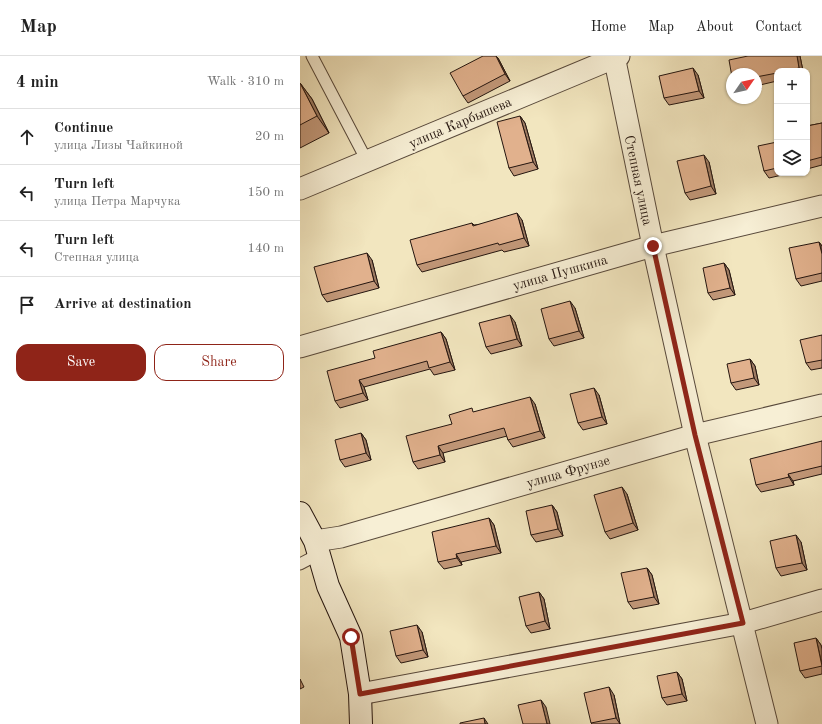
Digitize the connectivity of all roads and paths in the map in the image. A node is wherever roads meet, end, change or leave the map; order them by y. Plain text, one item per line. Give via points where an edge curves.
1 (312, 56) edge
2 (616, 56) edge
3 (367, 161) junction
4 (300, 189) edge
5 (822, 206) edge
6 (653, 246) junction
7 (300, 347) edge
8 (822, 405) edge
9 (695, 435) junction
10 (300, 513) edge
11 (311, 553) edge
12 (822, 600) edge
13 (743, 623) junction
14 (360, 694) junction
15 (361, 724) edge
16 (767, 724) edge

1 - 3 lane
2 - 3 street, улица Карбышева
2 - 6 street, Степная улица
3 - 4 street, улица Карбышева
5 - 6 street, улица Пушкина
6 - 7 street, улица Пушкина
6 - 9 street, Степная улица
8 - 9 street, улица Фрунзе
9 - 11 street, улица Фрунзе via 341,537
9 - 13 street, Степная улица
10 - 11 street
11 - 14 street via 351,637
12 - 13 street
13 - 14 street
13 - 16 street, Степная улица
14 - 15 street

